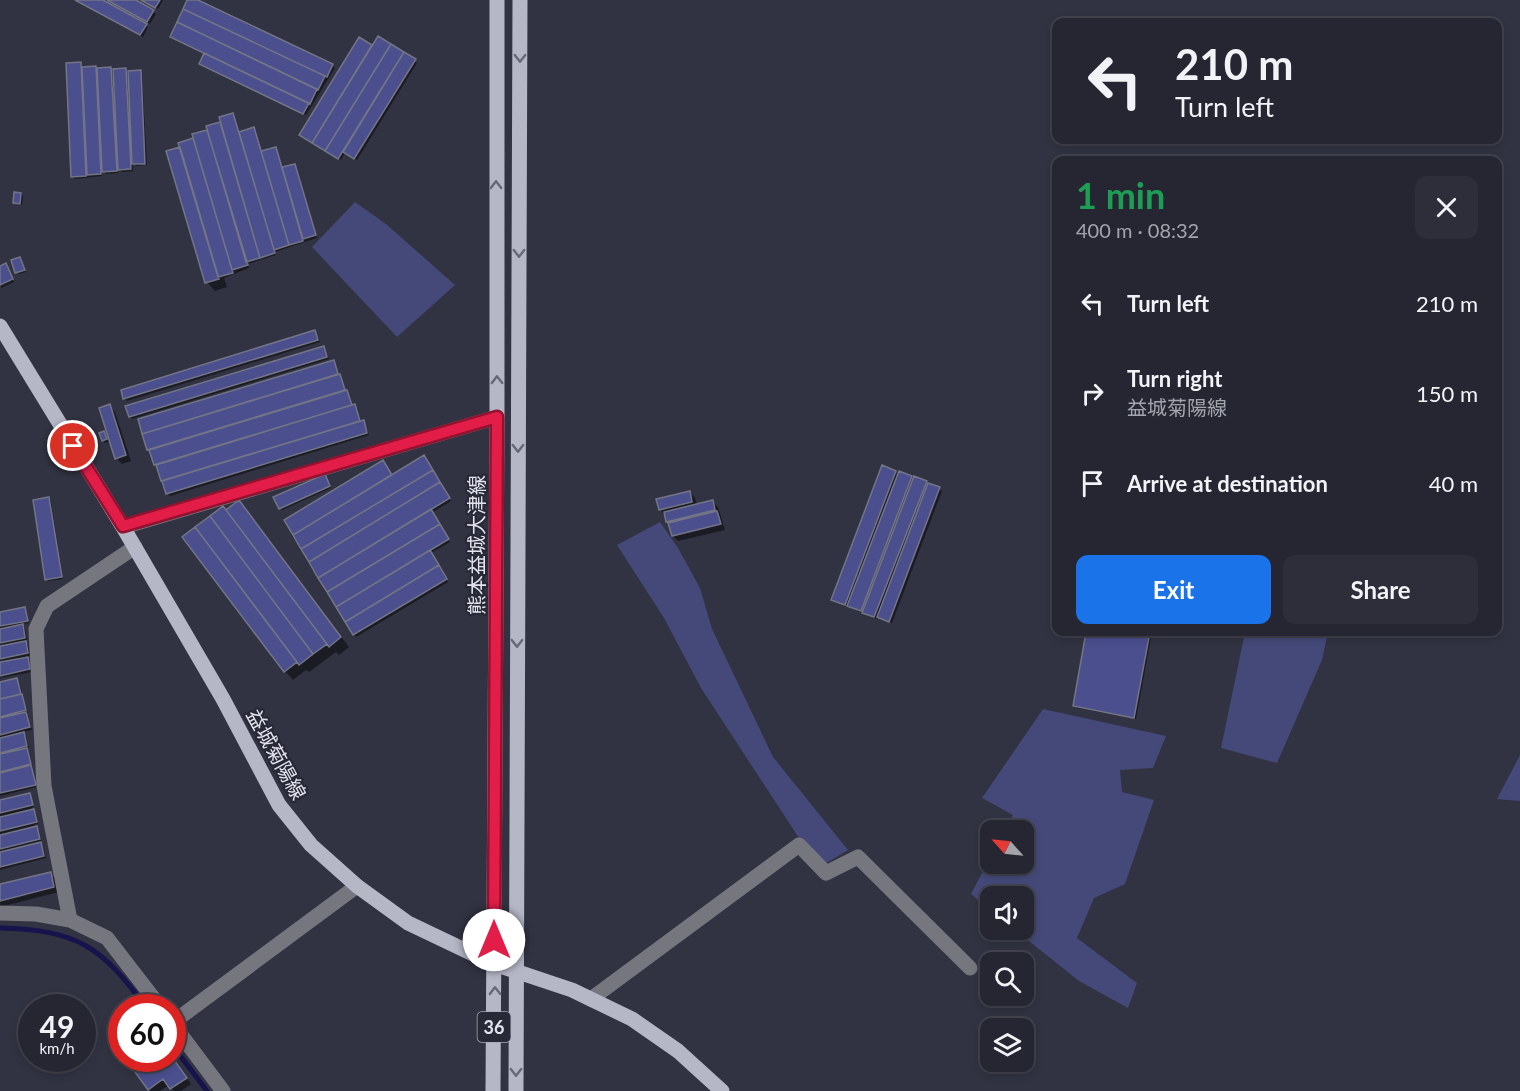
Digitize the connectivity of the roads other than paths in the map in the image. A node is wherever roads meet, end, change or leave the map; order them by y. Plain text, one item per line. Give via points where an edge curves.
1 (496, 0) edge
2 (520, 0) edge
3 (0, 326) edge
4 (497, 417) junction
5 (123, 526) junction
6 (135, 548) junction
7 (357, 886) junction
8 (0, 913) edge
9 (70, 920) junction
10 (494, 964) junction
11 (970, 968) dead end
12 (516, 972) junction
13 (150, 994) edge
14 (591, 999) junction
15 (186, 1013) edge
16 (186, 1042) edge
17 (223, 1091) edge
18 (493, 1091) edge
19 (516, 1091) edge
20 (722, 1091) edge

4 -> 1 main road, 熊本益城大津線 / 36
2 -> 12 main road, 36
3 - 5 main road, 益城菊陽線
4 - 5 street
4 - 10 main road, 熊本益城大津線 / 36
5 - 6 main road, 益城菊陽線
6 - 7 main road, 益城菊陽線 via 279,805 311,845
6 - 9 street via 47,606 36,629 44,786
7 - 10 main road, 益城菊陽線 via 408,923
7 - 15 street
8 - 9 street
9 - 13 street via 107,938
10 - 12 main road, 益城菊陽線
18 -> 10 main road, 熊本益城大津線 / 36
11 - 14 street via 858,857 826,873 799,845
12 - 14 main road, 益城菊陽線
12 -> 19 main road, 36
14 - 20 main road, 益城菊陽線 via 632,1019 678,1051
16 - 17 street

